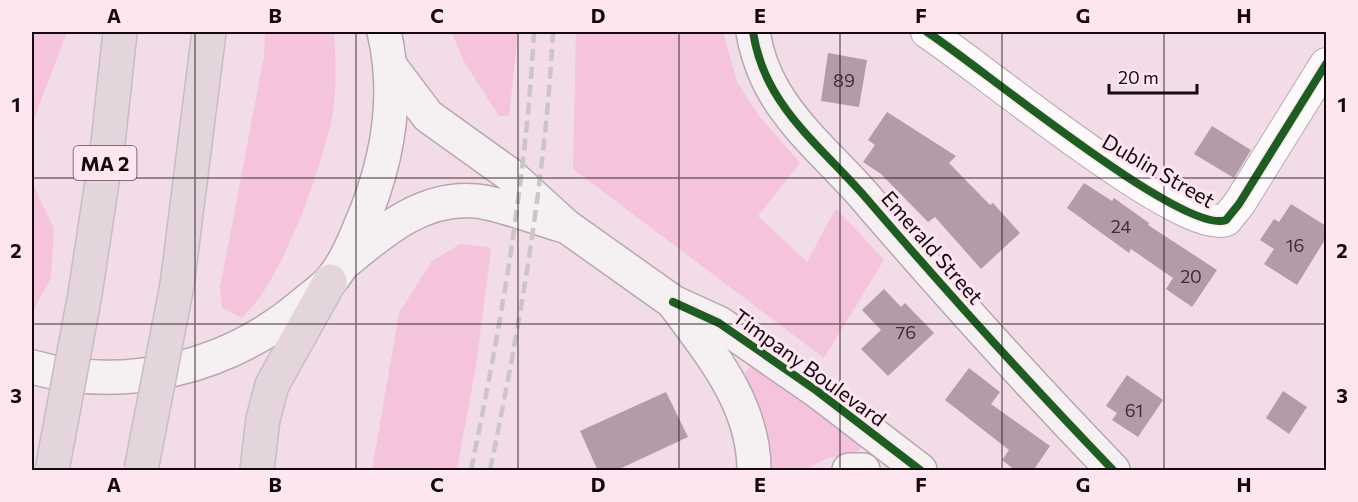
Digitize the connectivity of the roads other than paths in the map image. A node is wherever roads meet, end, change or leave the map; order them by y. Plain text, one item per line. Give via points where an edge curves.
1 (120, 32) edge
2 (209, 32) edge
3 (384, 32) edge
4 (753, 32) edge
5 (927, 32) edge
6 (1326, 64) edge
7 (391, 67) junction
8 (566, 226) junction
9 (337, 272) junction
10 (673, 302) junction
11 (32, 367) edge
12 (52, 471) edge
13 (141, 471) edge
14 (257, 471) edge
15 (754, 471) edge
16 (849, 471) edge
17 (863, 471) edge
18 (920, 471) edge
19 (1113, 471) edge

1 - 12 highway, MA 2, bridge via 85,294
2 - 13 highway, bridge via 177,285
3 - 7 main road
4 - 19 main road, Emerald Street via 774,91 793,118
5 - 6 street, Dublin Street via 1124,176 1200,217 1217,222 1230,217
7 - 8 main road, Timpany Boulevard via 428,116 509,174
7 - 9 main road via 386,152 371,203
8 - 9 main road, Timpany Boulevard via 476,201 437,204 396,223
8 - 10 main road, Timpany Boulevard
9 - 11 main road, Timpany Boulevard via 289,316 256,338 197,364 111,378
9 - 14 highway via 272,385 263,419
10 - 15 main road via 728,379 753,448
10 - 18 main road, Timpany Boulevard via 719,323
16 - 17 main road

